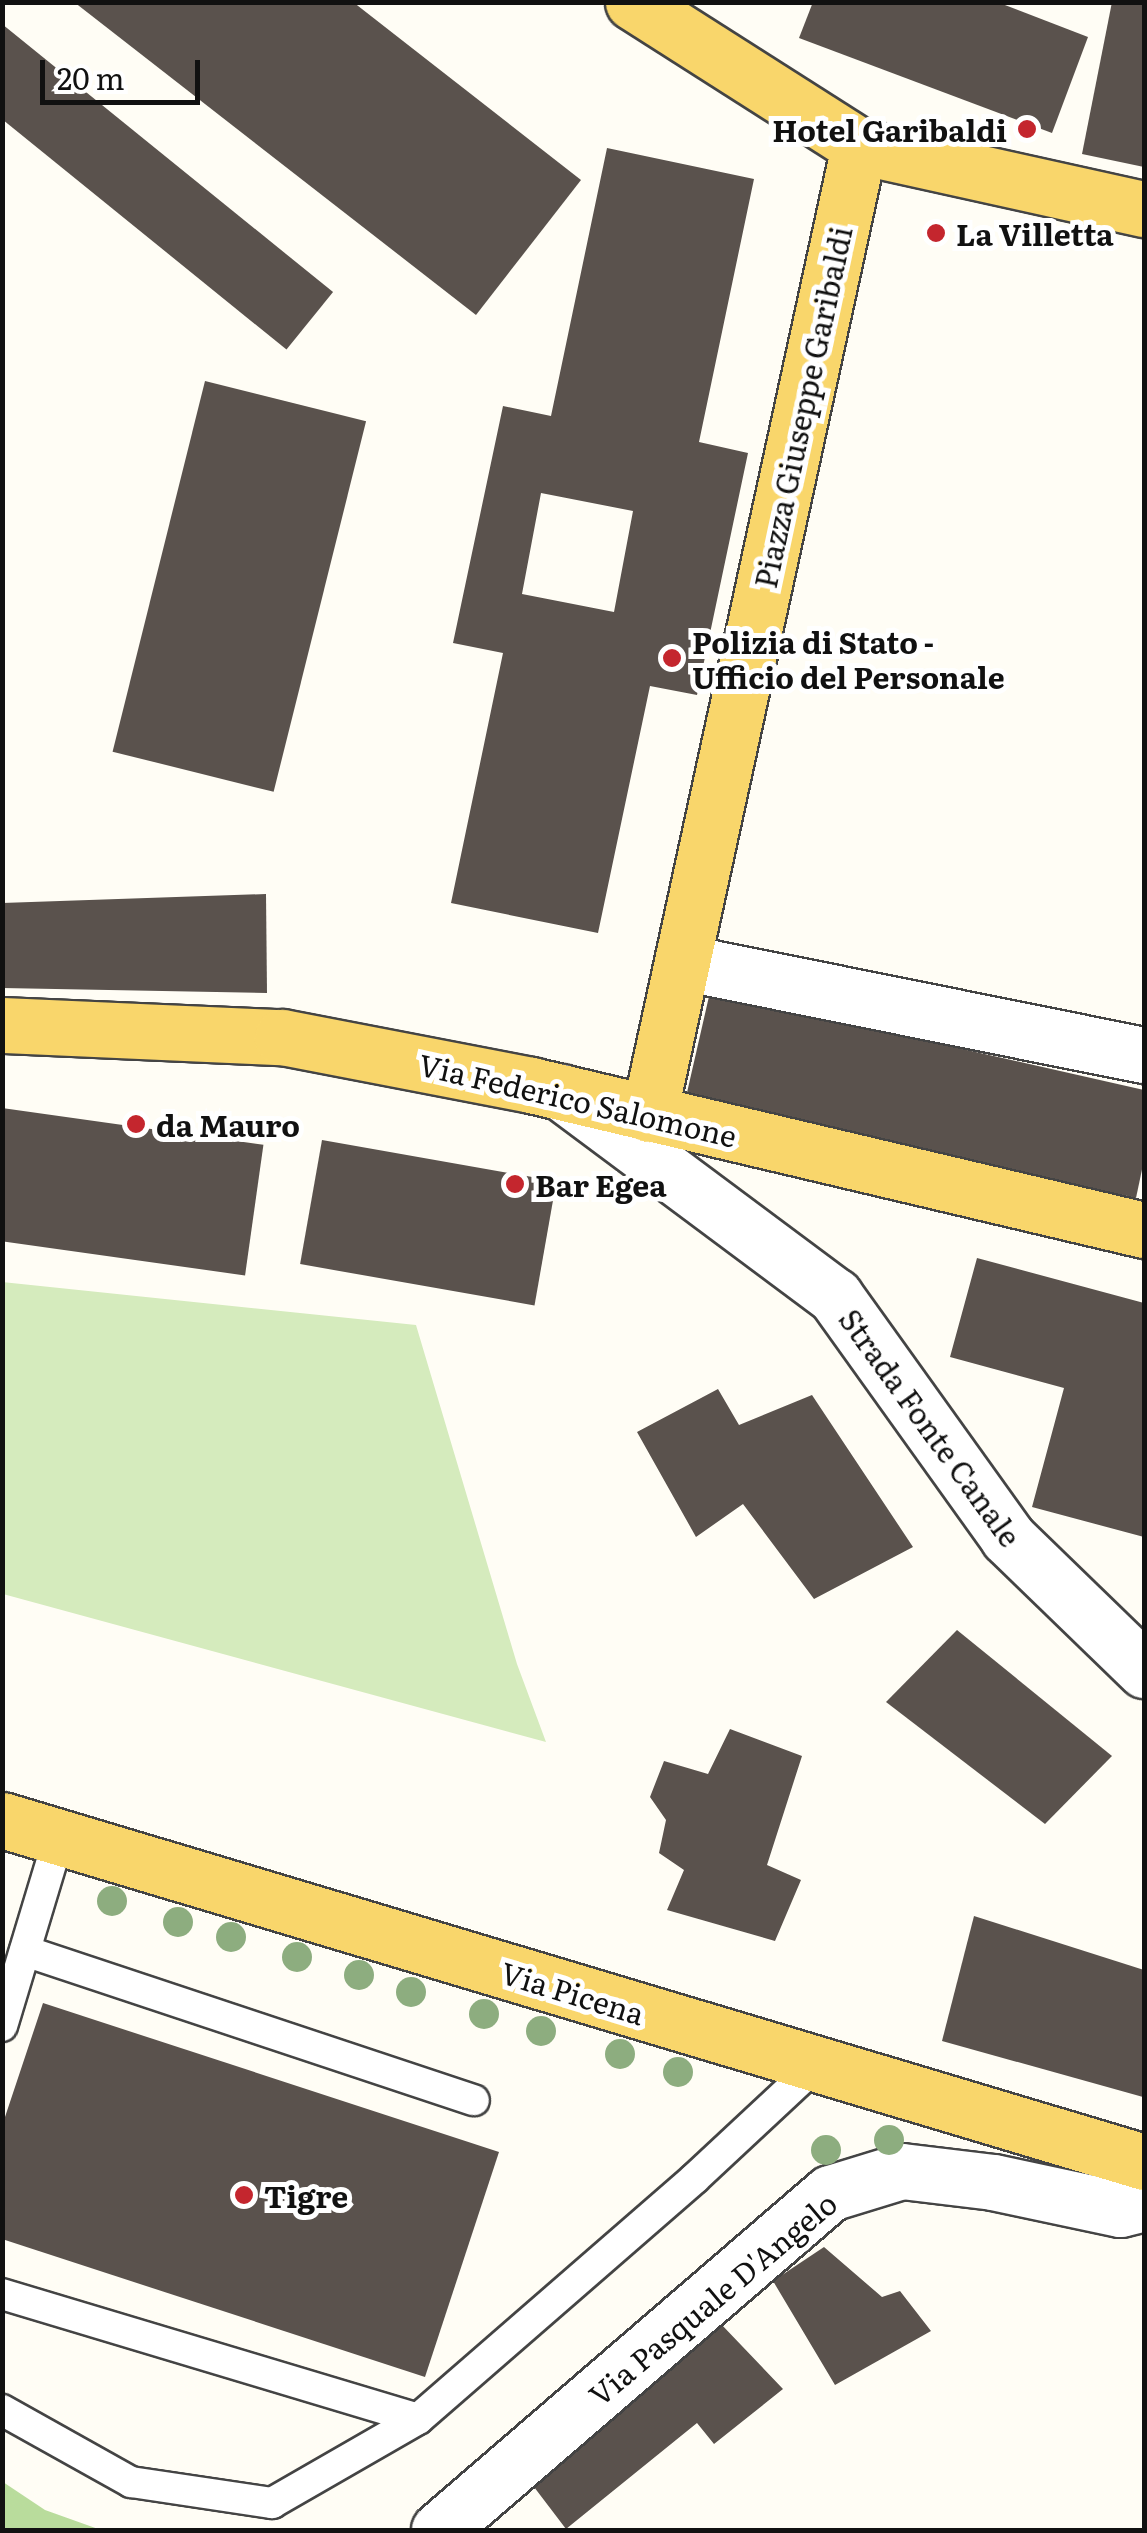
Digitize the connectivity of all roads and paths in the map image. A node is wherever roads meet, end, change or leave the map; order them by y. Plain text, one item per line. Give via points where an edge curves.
1 (633, 2) edge
2 (859, 146) junction
3 (1144, 209) edge
4 (682, 962) junction
5 (2, 1024) edge
6 (1144, 1055) edge
7 (561, 1092) junction
8 (649, 1114) junction
9 (1144, 1230) edge
10 (1144, 1670) edge
11 (2, 1820) edge
12 (60, 1837) junction
13 (25, 1951) junction
14 (2, 2026) edge
15 (816, 2066) junction
16 (474, 2100) dead end
17 (1144, 2162) edge
18 (1144, 2203) edge
19 (2, 2294) edge
20 (2, 2410) edge
21 (418, 2419) junction
22 (439, 2530) edge

1 - 2 main road
2 - 3 main road
2 - 4 main road, Piazza Giuseppe Garibaldi
4 - 6 street
4 - 8 main road, Piazza Giuseppe Garibaldi
5 - 7 main road, Via Federico Salomone via 282,1037
7 - 8 main road, Via Federico Salomone
7 - 10 street, Strada Fonte Canale via 834,1296 1008,1538
8 - 9 main road, Via Federico Salomone
11 - 12 main road, Via Picena
12 - 13 lane
12 - 15 main road, Via Picena
13 - 14 lane
13 - 16 lane
15 - 17 main road, Via Picena
15 - 21 lane
18 - 22 street, Via Pasquale D'Angelo via 1120,2209 902,2171 830,2193
19 - 21 lane
20 - 21 lane via 130,2482 272,2502

